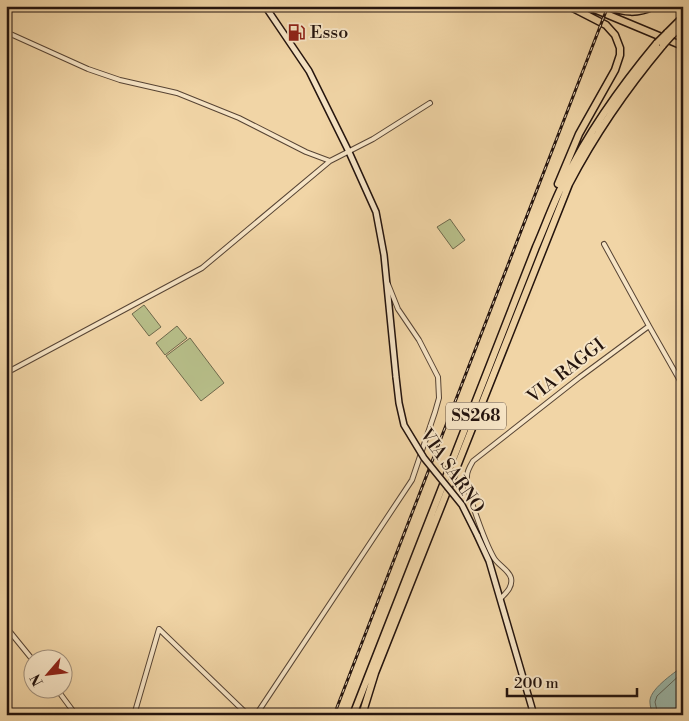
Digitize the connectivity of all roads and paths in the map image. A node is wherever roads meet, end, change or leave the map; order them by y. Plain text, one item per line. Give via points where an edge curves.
1 (266, 6) edge
2 (569, 6) edge
3 (582, 6) edge
4 (587, 6) edge
5 (608, 6) edge
6 (654, 6) edge
7 (598, 11) junction
8 (683, 17) edge
9 (683, 26) edge
10 (6, 32) edge
11 (669, 34) junction
12 (660, 44) junction
13 (683, 46) edge
14 (430, 103) dead end
15 (349, 152) junction
16 (330, 161) junction
17 (604, 244) dead end
18 (536, 246) junction
19 (386, 277) junction
20 (649, 326) junction
21 (6, 373) edge
22 (683, 386) edge
23 (501, 598) junction
24 (6, 627) edge
25 (23, 648) edge
26 (63, 698) edge
27 (76, 715) edge
28 (134, 715) edge
29 (248, 715) edge
30 (256, 715) edge
31 (353, 715) edge
32 (362, 715) edge
33 (534, 715) edge

1 - 15 street, VIA SARNO via 309,71
2 - 18 highway via 606,25 615,35 620,55 579,134 544,218
3 - 7 highway
4 - 7 highway
5 - 6 highway via 632,12
7 - 13 highway
8 - 11 highway, SS268
9 - 11 highway
10 - 16 street via 88,70 177,93
11 - 12 highway, SS268, bridge
12 - 18 highway, SS268 via 624,84 581,151
12 - 32 highway, SS268 via 585,154 562,198 375,673
14 - 15 street
15 - 16 street
15 - 19 street, VIA SARNO via 377,217
16 - 21 street via 202,268
17 - 20 street
18 - 31 highway, SS268
19 - 23 street, VIA SARNO, bridge via 404,425 424,458 462,505 489,561
19 - 30 street via 398,309 438,377 439,398 435,412 412,480
20 - 22 street
20 - 23 street, VIA RAGGI via 503,437 468,470 467,484 479,524 494,559 511,578 508,591
23 - 33 street, VIA SARNO
24 - 25 street
26 - 27 street
28 - 29 street via 158,630

